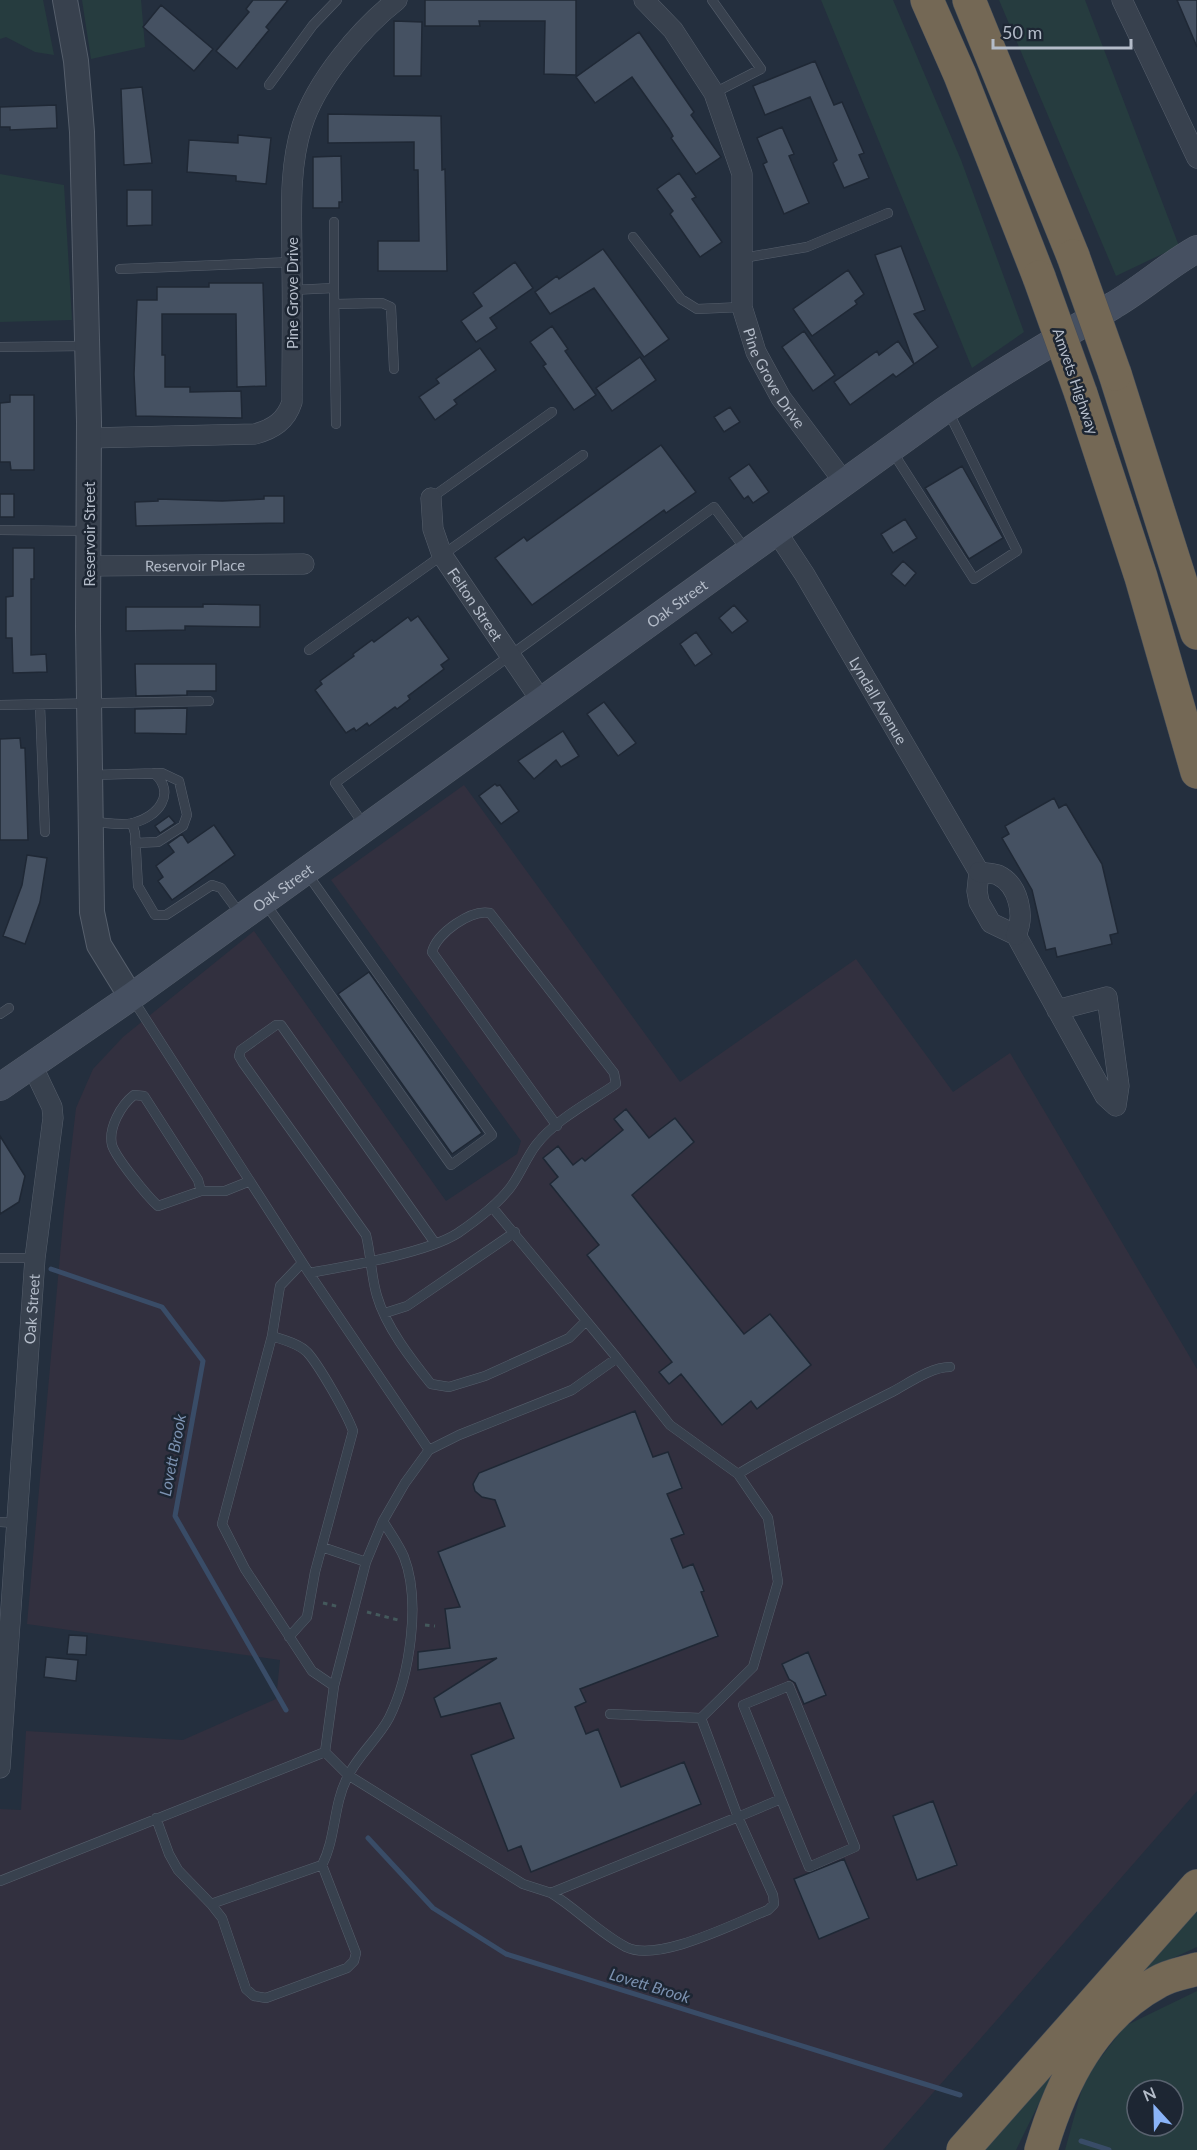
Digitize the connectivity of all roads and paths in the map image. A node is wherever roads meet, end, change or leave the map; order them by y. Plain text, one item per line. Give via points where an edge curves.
1 (65, 0) edge
2 (337, 0) edge
3 (398, 0) edge
4 (644, 0) edge
5 (712, 0) edge
6 (927, 0) edge
7 (969, 0) edge
8 (1122, 0) edge
9 (269, 85) dead end
10 (714, 93) junction
11 (1197, 158) edge
12 (888, 213) dead end
13 (333, 222) dead end
14 (633, 237) dead end
15 (1197, 249) edge
16 (743, 258) junction
17 (292, 262) junction
18 (1197, 266) edge
19 (120, 269) dead end
20 (334, 288) junction
21 (292, 290) junction
22 (1117, 303) junction
23 (335, 304) junction
24 (742, 307) junction
25 (87, 346) junction
26 (0, 347) edge
27 (394, 369) dead end
28 (947, 409) junction
29 (552, 412) dead end
30 (336, 424) dead end
31 (89, 438) junction
32 (891, 449) junction
33 (583, 455) dead end
34 (844, 482) junction
35 (431, 498) joint
36 (0, 531) edge
37 (89, 531) junction
38 (776, 531) junction
39 (747, 552) junction
40 (442, 555) junction
41 (304, 564) dead end
42 (88, 566) junction
43 (1197, 633) edge
44 (309, 650) dead end
45 (511, 655) junction
46 (209, 700) dead end
47 (542, 702) junction
48 (89, 703) junction
49 (0, 705) edge
50 (40, 705) junction
51 (1197, 772) edge
52 (154, 773) junction
53 (90, 775) junction
54 (91, 822) junction
55 (132, 823) junction
56 (366, 828) junction
57 (45, 832) dead end
58 (135, 843) junction
59 (305, 871) junction
60 (979, 872) junction
61 (264, 901) junction
62 (242, 916) junction
63 (1017, 935) junction
64 (131, 997) junction
65 (9, 1008) dead end
66 (1057, 1010) junction
67 (0, 1014) edge
68 (32, 1065) junction
69 (0, 1087) edge
70 (557, 1126) junction
71 (250, 1181) junction
72 (201, 1191) junction
73 (492, 1207) junction
74 (514, 1232) junction
75 (435, 1243) junction
76 (0, 1258) edge
77 (34, 1258) junction
78 (372, 1259) junction
79 (302, 1263) junction
80 (309, 1273) junction
81 (385, 1313) junction
82 (586, 1321) junction
83 (272, 1336) junction
84 (617, 1358) junction
85 (950, 1366) dead end
86 (429, 1450) junction
87 (738, 1474) junction
88 (383, 1521) junction
89 (8, 1522) edge
90 (322, 1547) junction
91 (366, 1562) junction
92 (7, 1572) edge
93 (310, 1598) junction
94 (355, 1609) junction
95 (412, 1623) junction
96 (435, 1626) dead end
97 (5, 1635) edge
98 (289, 1637) junction
99 (334, 1686) junction
100 (610, 1714) dead end
101 (701, 1718) junction
102 (325, 1752) junction
103 (0, 1768) edge
104 (348, 1775) junction
105 (781, 1799) junction
106 (738, 1817) junction
107 (156, 1818) junction
108 (322, 1865) junction
109 (0, 1881) edge
110 (1197, 1886) edge
111 (551, 1893) junction
112 (210, 1904) junction
113 (1197, 1969) edge
114 (963, 2150) edge
115 (1041, 2150) edge

1 - 25 street, Reservoir Street via 76,61 82,132
2 - 9 lane
3 - 17 street, Pine Grove Drive via 382,12 345,54 317,95 302,126 292,202
4 - 10 street, Pine Grove Drive via 673,30
5 - 10 lane via 761,69
6 - 51 highway, Amvets Highway, bridge via 1039,277 1081,394 1141,577
7 - 43 highway, bridge via 1073,256 1115,374
8 - 11 street
10 - 16 street, Pine Grove Drive via 742,174
12 - 16 lane via 807,247
13 - 20 lane
14 - 24 lane via 681,299 697,309
15 - 22 main road, Oak Street via 1166,266
16 - 24 street, Pine Grove Drive
17 - 19 lane
17 - 21 street, Pine Grove Drive
18 - 22 main road, Oak Street
20 - 21 lane
20 - 23 lane
21 - 31 street, Pine Grove Drive via 292,402 290,411 277,425 255,434
22 - 28 main road, Oak Street
23 - 27 lane via 382,303 391,307
23 - 30 lane
24 - 34 street, Pine Grove Drive via 756,352 782,398
25 - 26 lane
25 - 31 street, Reservoir Street
28 - 32 main road, Oak Street
28 - 32 lane via 1017,551 974,579
29 - 35 lane
31 - 37 street, Reservoir Street
32 - 34 main road, Oak Street
33 - 40 lane
34 - 38 main road, Oak Street
35 - 40 street, Felton Street via 433,529
36 - 37 lane
37 - 42 street, Reservoir Street
38 - 39 main road, Oak Street
38 - 60 street, Lyndall Avenue
39 - 45 lane via 714,507
39 - 47 main road, Oak Street
40 - 44 lane
40 - 45 street, Felton Street
41 - 42 street, Reservoir Place
42 - 48 street, Reservoir Street
45 - 47 street, Felton Street
45 - 56 lane via 335,783
46 - 48 lane
47 - 56 main road, Oak Street
48 - 50 lane
48 - 53 street, Reservoir Street
49 - 50 lane
50 - 57 lane
52 - 53 lane
52 - 55 lane via 164,788 165,801
52 - 58 lane via 179,781 186,819 164,840
53 - 54 street, Reservoir Street
54 - 55 lane
54 - 64 street, Reservoir Street via 96,937
55 - 58 lane
56 - 59 main road, Oak Street
58 - 62 lane via 138,886 155,915 166,915 212,885 221,888
59 - 61 main road, Oak Street
59 - 61 lane via 492,1135 451,1165
60 - 63 street, Lyndall Avenue via 977,891 991,923
60 - 63 street via 998,875 1009,886 1021,907
61 - 62 main road, Oak Street
62 - 64 main road, Oak Street
63 - 66 street
64 - 68 main road, Oak Street
64 - 71 lane
65 - 67 lane
66 - 66 street via 1107,997 1119,1086 1116,1106 1105,1096
68 - 69 main road
68 - 77 street, Oak Street via 52,1107 53,1118
70 - 70 lane via 616,1084 614,1073 490,913 479,911 435,942 432,952
70 - 73 lane via 536,1145 511,1187
71 - 72 lane via 225,1191
71 - 79 lane
72 - 72 lane via 158,1206 148,1197 112,1146 111,1130 125,1101 134,1095 144,1096 198,1180
73 - 74 lane
73 - 75 lane via 457,1234
74 - 81 lane via 407,1306
74 - 82 lane
75 - 78 lane
75 - 78 lane via 287,1030 276,1025 241,1050 239,1056 366,1235
76 - 77 lane
77 - 89 street, Oak Street
78 - 80 lane
78 - 81 lane via 377,1295
79 - 80 lane
79 - 83 lane via 280,1286
80 - 86 lane
81 - 82 lane via 413,1362 431,1384 449,1387 485,1376 569,1338
82 - 84 lane
83 - 90 lane via 307,1352 349,1418 353,1431
83 - 98 lane via 222,1524 245,1569
84 - 86 lane via 572,1390
84 - 87 lane via 670,1425
85 - 87 lane via 905,1384
86 - 88 lane
87 - 101 lane via 768,1518 778,1582 753,1668
88 - 91 lane
88 - 95 lane via 404,1556 413,1593
89 - 92 street, Oak Street
90 - 91 lane
90 - 93 lane
91 - 94 lane
92 - 97 street, Oak Street
93 - 94 path
93 - 98 lane via 307,1617
94 - 95 path
94 - 99 lane
95 - 96 path
95 - 104 lane via 399,1695 388,1720
97 - 103 street, Oak Street
98 - 99 lane via 312,1671
99 - 102 lane
100 - 101 lane
101 - 106 lane
102 - 104 lane
102 - 107 lane
104 - 108 lane via 337,1800 329,1852
104 - 111 lane via 523,1884
105 - 105 lane via 809,1867 855,1847 789,1686 743,1705
105 - 106 lane
106 - 111 lane
106 - 111 lane via 773,1895 774,1904 768,1910 674,1946 642,1951 628,1948 592,1926
107 - 109 lane
107 - 112 lane via 178,1870
108 - 112 lane
108 - 112 lane via 356,1953 354,1961 347,1968 266,1998 254,1996 246,1989 222,1918
110 - 114 highway
113 - 115 highway via 1160,1980 1127,2002 1103,2025 1075,2064 1054,2105

